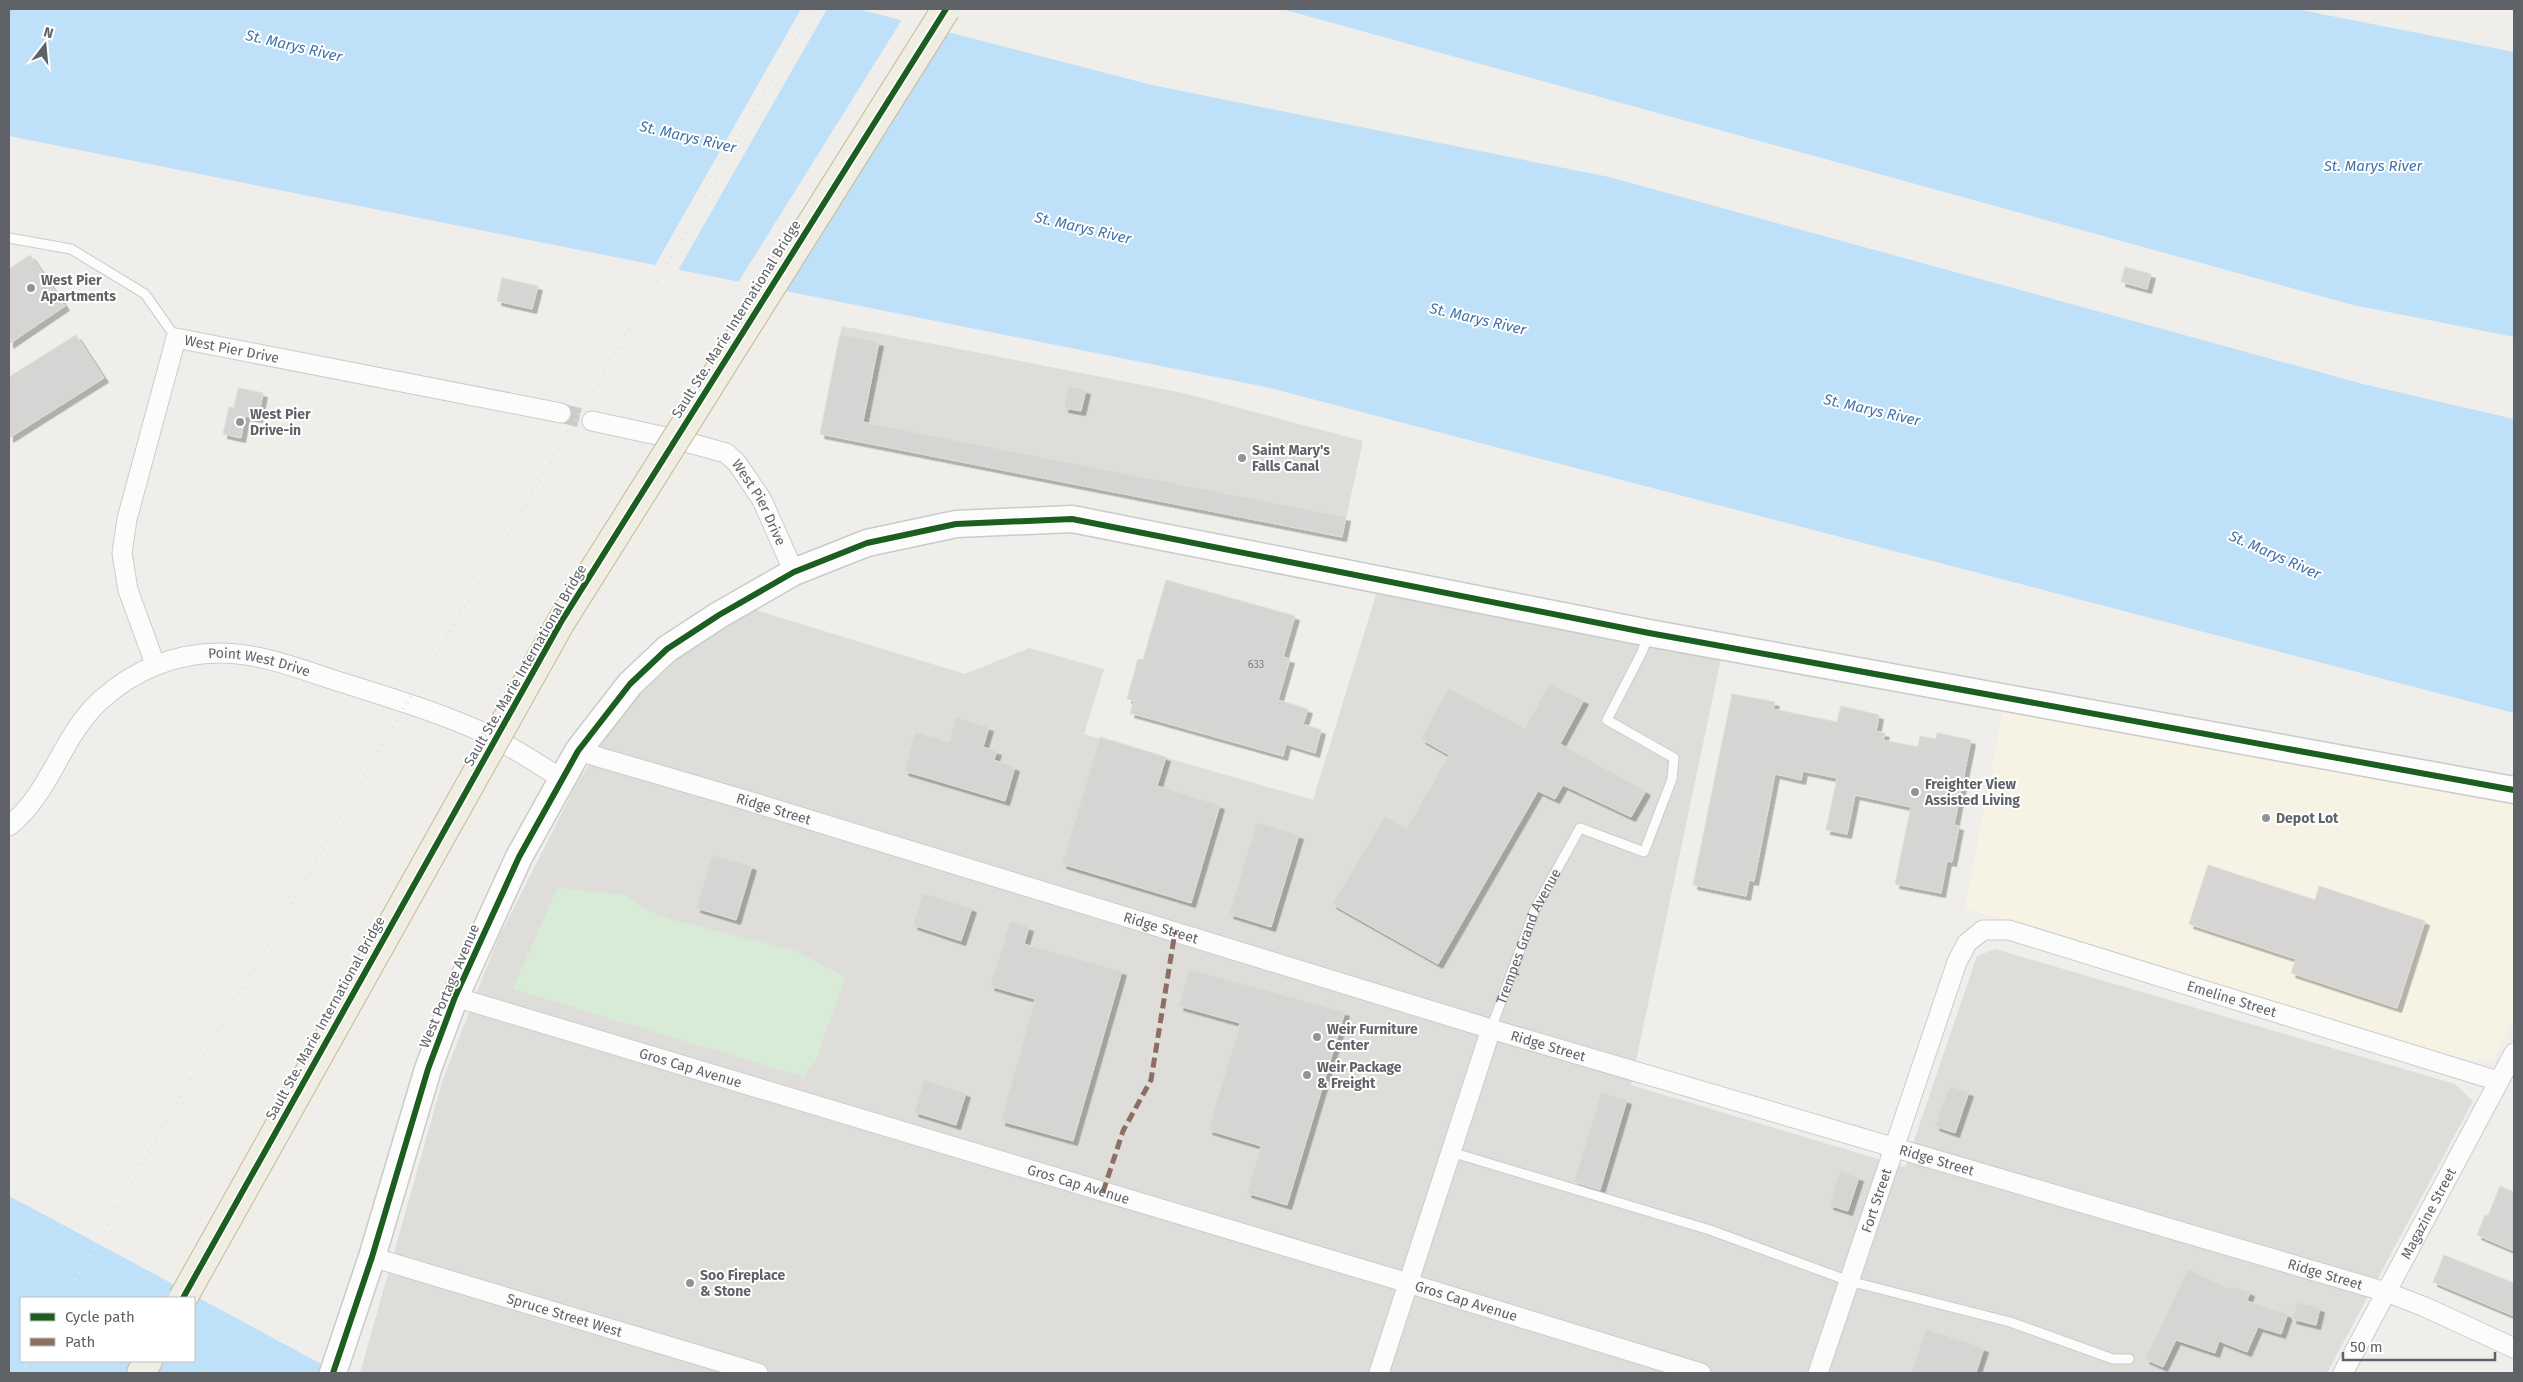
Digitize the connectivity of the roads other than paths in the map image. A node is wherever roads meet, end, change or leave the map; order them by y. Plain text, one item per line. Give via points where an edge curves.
1 (946, 9) edge
2 (9, 238) edge
3 (176, 338) junction
4 (561, 414) tunnel mouth
5 (592, 420) tunnel mouth
6 (794, 572) junction
7 (1650, 633) junction
8 (156, 664) junction
9 (578, 751) junction
10 (562, 779) junction
11 (2514, 790) edge
12 (9, 826) edge
13 (1967, 943) joint
14 (455, 997) junction
15 (1491, 1029) junction
16 (2514, 1053) edge
17 (2498, 1081) junction
18 (1896, 1147) junction
19 (1451, 1152) junction
20 (372, 1257) junction
21 (1849, 1281) junction
22 (1408, 1283) junction
23 (2386, 1292) junction
24 (184, 1297) edge
25 (2514, 1348) edge
26 (2129, 1359) dead end
27 (147, 1362) edge
28 (141, 1373) edge
29 (333, 1373) edge
30 (758, 1373) edge
31 (1380, 1373) edge
32 (1701, 1373) edge
33 (1818, 1373) edge
34 (2343, 1373) edge

1 - 24 highway, Sault Ste. Marie International Bridge, bridge via 561,622
2 - 3 lane via 71,249 145,294
3 - 4 street, West Pier Drive
3 - 8 street, West Pier Drive via 127,518 122,552 128,590
5 - 6 street, West Pier Drive via 726,453 737,463 762,500
6 - 7 street, West Portage Avenue via 867,543 956,524 1072,520
6 - 9 street, West Portage Avenue via 667,649 630,684
7 - 11 street, West Portage Avenue
7 - 15 lane, Trempes Grand Avenue via 1607,720 1674,758 1672,779 1644,852 1580,828 1535,909
8 - 10 street, Point West Drive via 220,653 293,667 466,725
8 - 12 street, Point West Drive via 102,699 78,725 35,797
9 - 10 street, West Portage Avenue
9 - 15 street, Ridge Street
10 - 14 street, West Portage Avenue via 519,856
13 - 17 street, Emeline Street via 1983,930 2009,930
13 - 18 street, Fort Street via 1957,962
14 - 20 street, West Portage Avenue via 428,1069
14 - 22 street, Gros Cap Avenue
15 - 18 street, Ridge Street
15 - 19 street, Trempes Grand Avenue
16 - 17 street, Magazine Street
17 - 23 street, Magazine Street
18 - 21 street, Fort Street
18 - 23 street, Ridge Street
19 - 21 lane via 1710,1230
19 - 22 street, Trempes Grand Avenue
20 - 29 street, West Portage Avenue
20 - 30 street, Spruce Street West
21 - 26 lane via 2010,1322 2113,1359
21 - 33 street, Fort Street
22 - 31 street, Trempes Grand Avenue
22 - 32 street, Gros Cap Avenue
23 - 25 street, Ridge Street
23 - 34 street, Magazine Street
27 - 28 highway

